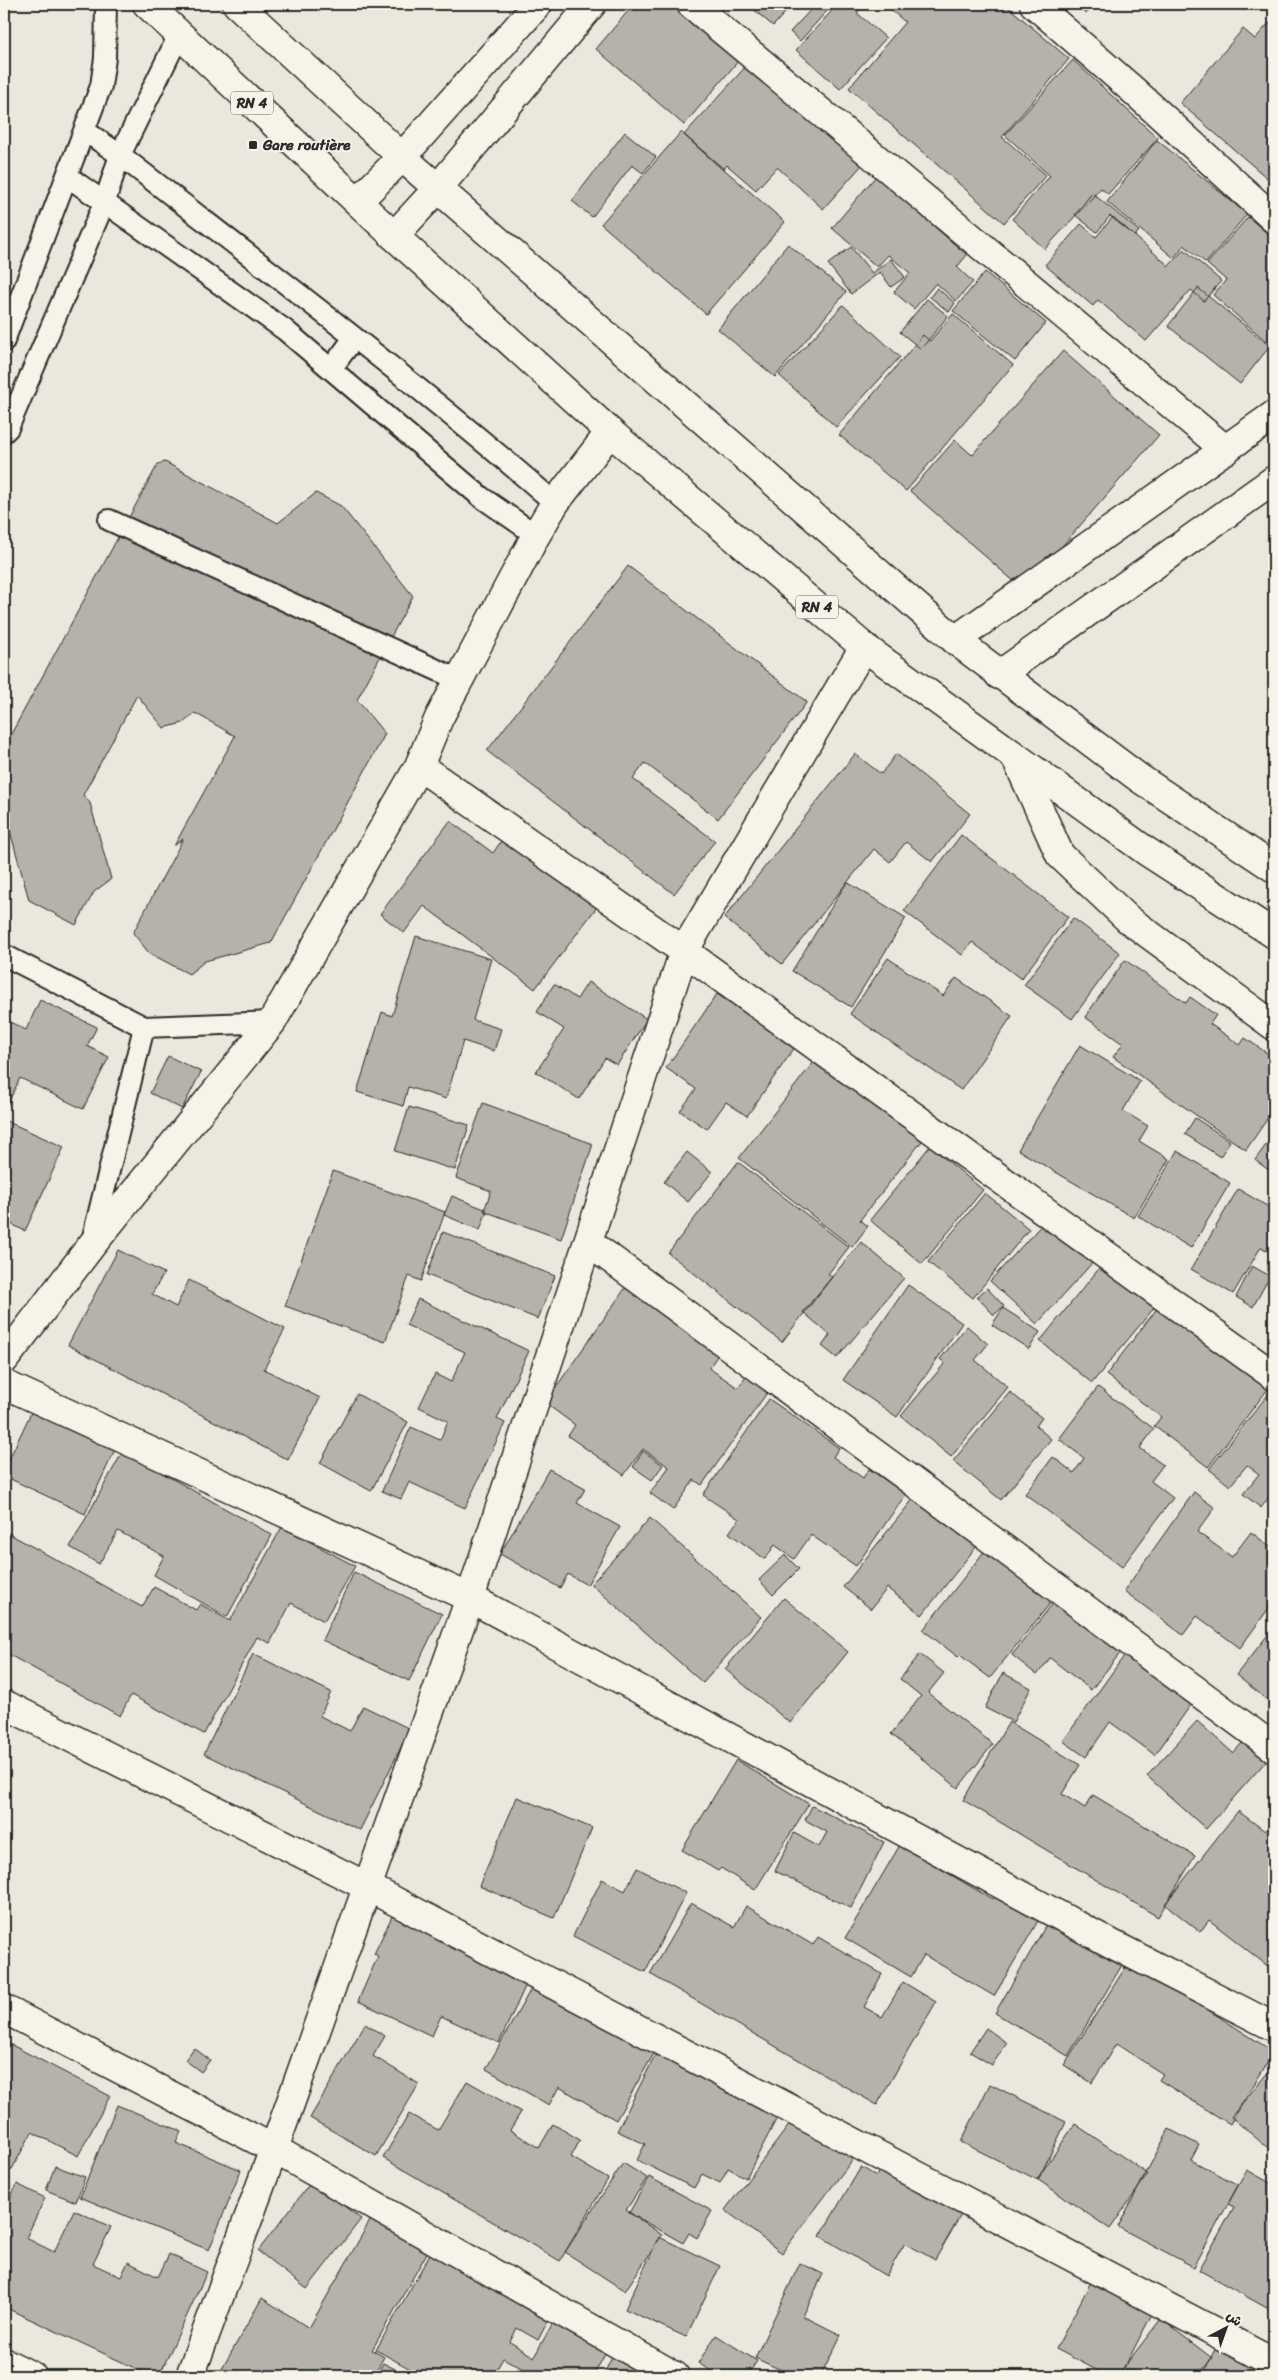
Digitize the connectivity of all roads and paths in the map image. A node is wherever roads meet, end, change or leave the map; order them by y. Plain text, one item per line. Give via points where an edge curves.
1 (106, 4) edge
2 (147, 4) edge
3 (237, 4) edge
4 (538, 4) edge
5 (592, 4) edge
6 (691, 4) edge
7 (1034, 4) edge
8 (179, 35) junction
9 (85, 131) junction
10 (120, 154) junction
11 (402, 157) junction
12 (67, 176) junction
13 (438, 188) junction
14 (105, 201) junction
15 (358, 201) junction
16 (1274, 219) edge
17 (394, 236) junction
18 (354, 338) junction
19 (4, 341) edge
20 (331, 369) junction
21 (1274, 415) edge
22 (4, 432) edge
23 (610, 432) junction
24 (1226, 450) junction
25 (1274, 480) edge
26 (555, 503) junction
27 (109, 520) dead end
28 (536, 535) junction
29 (955, 640) junction
30 (864, 647) junction
31 (999, 675) junction
32 (459, 680) junction
33 (1016, 758) junction
34 (420, 766) junction
35 (1274, 868) edge
36 (1274, 934) edge
37 (684, 951) junction
38 (4, 955) edge
39 (272, 1022) junction
40 (1274, 1026) edge
41 (144, 1027) junction
42 (588, 1242) junction
43 (91, 1246) junction
44 (4, 1360) edge
45 (1274, 1376) edge
46 (4, 1384) edge
47 (470, 1598) junction
48 (4, 1704) edge
49 (1274, 1748) edge
50 (368, 1887) junction
51 (4, 2009) edge
52 (1273, 2023) edge
53 (274, 2149) junction
54 (4, 2362) edge
55 (1274, 2363) edge
56 (32, 2376) edge
57 (190, 2376) edge
58 (674, 2376) edge

1 - 9 lane via 101,86
2 - 8 street, RN 4
3 - 11 street
4 - 11 street
5 - 13 street
6 - 24 street
7 - 16 street
8 - 10 lane
8 - 15 street, RN 4
9 - 10 lane
9 - 12 lane
10 - 14 lane
10 - 18 lane
11 - 13 street
11 - 15 street
12 - 14 lane
12 - 19 lane
13 - 17 street
13 - 29 street
14 - 20 lane via 285,330
14 - 22 lane
15 - 17 street, RN 4
17 - 23 street, RN 4
18 - 20 lane
18 - 26 lane
20 - 28 lane via 481,497
21 - 24 street
23 - 26 street
23 - 30 street, RN 4
24 - 29 street
25 - 31 street
26 - 28 street
27 - 32 lane
28 - 32 street
29 - 31 street
30 - 33 street, RN 4
30 - 37 street
31 - 35 street via 1139,778
32 - 34 street via 439,718
33 - 36 street, RN 4 via 1146,851
33 - 40 street via 1060,855 1128,919
34 - 37 street
34 - 39 street
37 - 42 street
37 - 45 street
38 - 41 lane
39 - 41 lane
39 - 43 street
41 - 43 lane
42 - 47 street
42 - 49 street
43 - 44 street
46 - 47 street
47 - 50 street
47 - 52 street via 1104,1939
48 - 50 street
50 - 53 street
50 - 55 street
51 - 53 street
53 - 57 street
53 - 58 street
54 - 56 street

